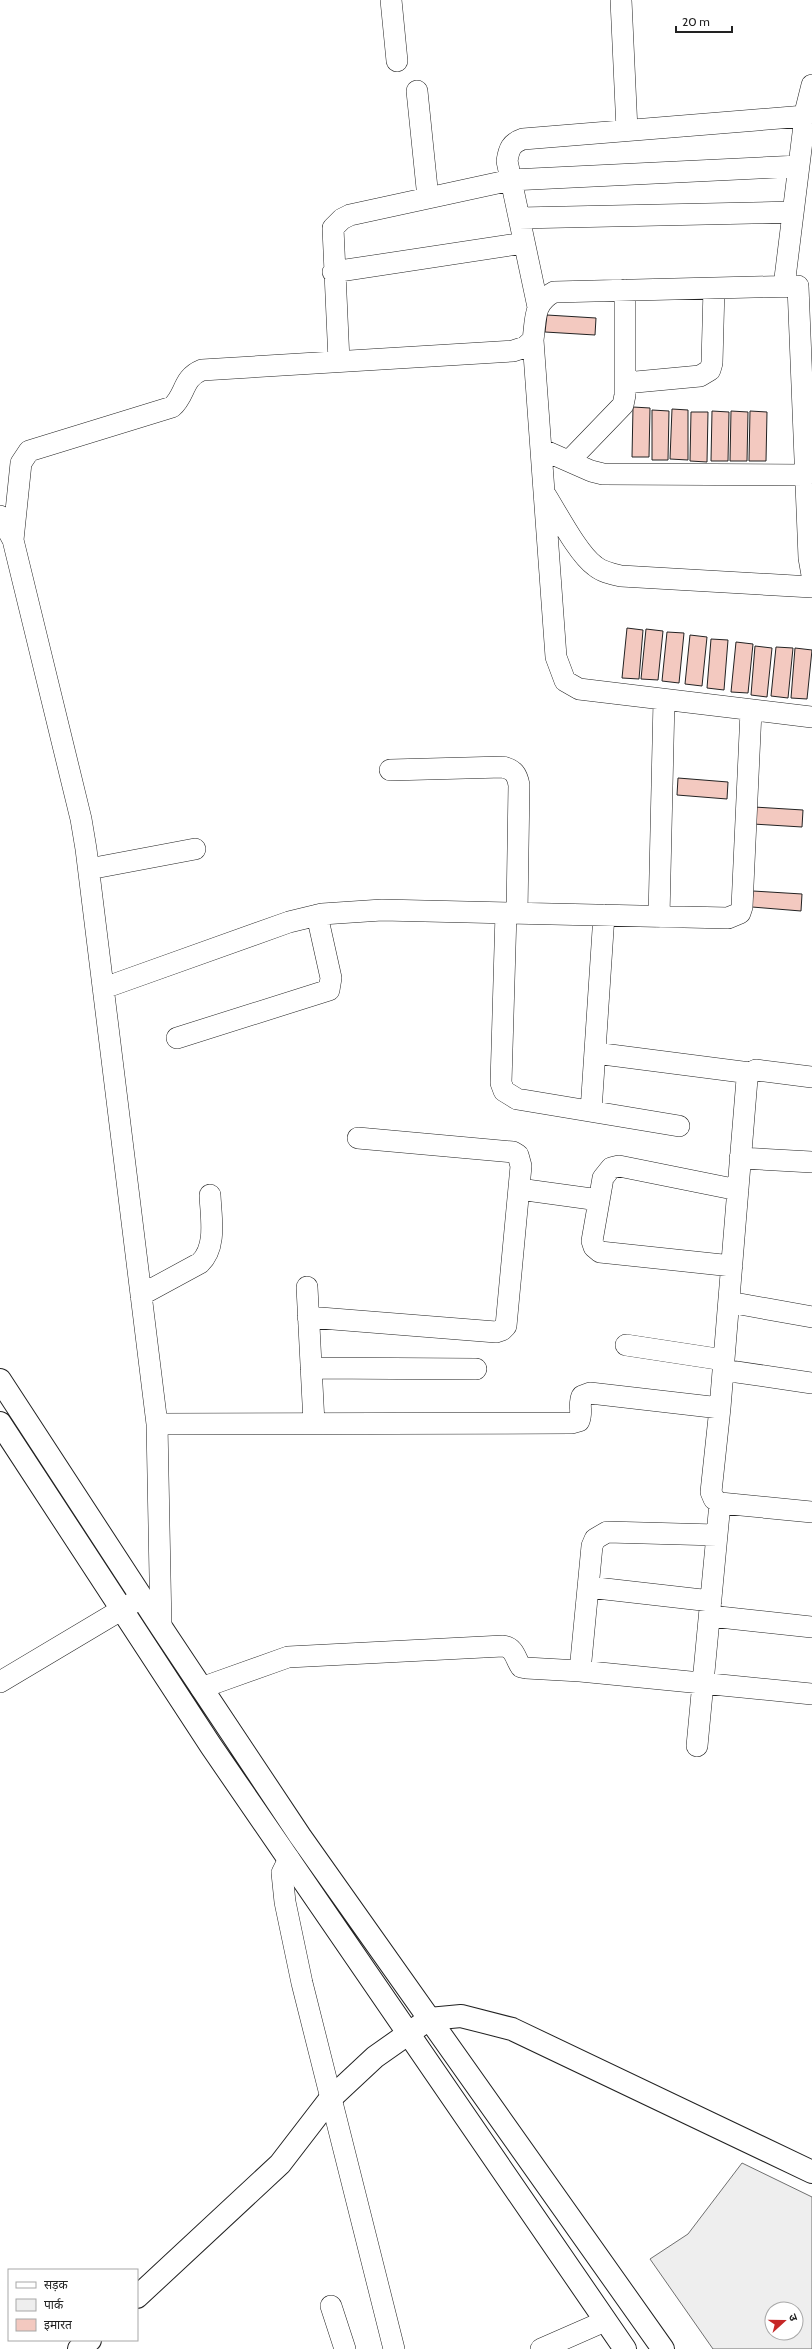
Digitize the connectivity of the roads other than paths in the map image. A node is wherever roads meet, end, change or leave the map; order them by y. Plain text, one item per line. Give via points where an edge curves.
1 (391, 0) edge
2 (621, 0) edge
3 (397, 61) dead end
4 (812, 85) edge
5 (417, 91) dead end
6 (805, 116) junction
7 (627, 130) junction
8 (799, 166) junction
9 (511, 180) junction
10 (428, 198) junction
11 (793, 212) junction
12 (519, 218) junction
13 (524, 243) junction
14 (333, 272) junction
15 (798, 286) edge
16 (714, 288) junction
17 (625, 290) junction
18 (538, 307) junction
19 (533, 340) junction
20 (806, 352) edge
21 (339, 361) junction
22 (625, 383) junction
23 (808, 434) edge
24 (541, 449) junction
25 (569, 461) junction
26 (806, 475) junction
27 (544, 491) junction
28 (0, 516) edge
29 (13, 540) junction
30 (811, 563) edge
31 (812, 587) edge
32 (664, 700) junction
33 (751, 711) junction
34 (812, 717) edge
35 (390, 770) dead end
36 (195, 849) dead end
37 (89, 869) junction
38 (511, 913) junction
39 (317, 915) junction
40 (604, 915) junction
41 (659, 917) junction
42 (104, 988) junction
43 (177, 1038) dead end
44 (595, 1053) junction
45 (750, 1073) junction
46 (812, 1077) edge
47 (590, 1111) junction
48 (679, 1126) dead end
49 (358, 1138) dead end
50 (740, 1158) junction
51 (812, 1162) edge
52 (519, 1189) junction
53 (738, 1190) junction
54 (210, 1196) dead end
55 (599, 1200) junction
56 (732, 1266) junction
57 (307, 1288) dead end
58 (141, 1295) junction
59 (729, 1302) junction
60 (308, 1317) junction
61 (812, 1317) edge
62 (626, 1345) dead end
63 (723, 1365) junction
64 (311, 1368) junction
65 (476, 1369) dead end
66 (0, 1380) edge
67 (812, 1382) edge
68 (720, 1408) junction
69 (0, 1423) edge
70 (314, 1423) junction
71 (157, 1424) junction
72 (720, 1503) junction
73 (812, 1512) edge
74 (717, 1535) junction
75 (588, 1587) junction
76 (142, 1598) junction
77 (710, 1608) junction
78 (124, 1610) junction
79 (161, 1627) junction
80 (812, 1627) edge
81 (580, 1672) junction
82 (0, 1682) edge
83 (703, 1683) junction
84 (201, 1688) junction
85 (812, 1694) edge
86 (697, 1746) dead end
87 (289, 1859) junction
88 (429, 2019) junction
89 (408, 2034) junction
90 (330, 2099) junction
91 (812, 2172) edge
92 (138, 2296) edge
93 (331, 2306) dead end
94 (605, 2321) junction
95 (89, 2341) edge
96 (79, 2349) edge
97 (345, 2349) edge
98 (394, 2349) edge
99 (541, 2349) edge
100 (625, 2349) edge
101 (663, 2349) edge

1 - 3 street
2 - 7 street
4 - 6 street via 808,92
5 - 10 street
6 - 7 street
6 - 8 street
7 - 9 street via 523,139 514,142 507,161
8 - 9 street
8 - 11 street
9 - 10 street
9 - 12 street
10 - 14 street via 342,219 332,228
11 - 12 street
11 - 15 street
12 - 13 street
13 - 14 street
13 - 18 street
14 - 21 street
15 - 16 street
15 - 20 street
16 - 17 street
16 - 22 street via 710,370 700,376
17 - 18 street via 554,292 544,297
17 - 22 street
18 - 19 street
19 - 21 street via 525,347 513,351
19 - 24 street
20 - 23 street
21 - 29 street via 202,370 193,374 172,407 29,451 22,463
22 - 25 street via 623,405 618,413
23 - 26 street
24 - 25 street
24 - 27 street
25 - 26 street via 603,474
26 - 30 street
27 - 31 street via 583,554 595,566 608,573 621,576
27 - 32 street via 556,657 565,681 579,689
28 - 29 street
29 - 37 street via 79,811
32 - 33 street
32 - 41 street
33 - 34 street
33 - 41 street via 740,912 728,918
35 - 38 street via 504,767 512,769 518,776 520,785
36 - 37 street
37 - 42 street
38 - 39 street via 382,910
38 - 40 street
38 - 47 street via 501,1083 504,1091 517,1099
39 - 42 street via 289,922
39 - 43 street via 331,978 329,990
40 - 41 street
40 - 44 street
42 - 58 street
44 - 45 street
44 - 47 street
45 - 46 street via 756,1070
45 - 50 street via 747,1079
47 - 48 street
49 - 52 street via 513,1152 520,1160
50 - 51 street
50 - 53 street
52 - 55 street
52 - 60 street via 506,1326 502,1330 496,1332
53 - 55 street via 619,1166 606,1172
53 - 56 street
54 - 58 street via 211,1244 208,1256 200,1263
55 - 56 street via 592,1241 600,1252
56 - 59 street
57 - 60 street
58 - 71 street
59 - 61 street
59 - 63 street
60 - 64 street
62 - 63 street
63 - 67 street
63 - 68 street
64 - 65 street
64 - 70 street
66 - 76 main road
68 - 70 street via 590,1393 582,1396 579,1403 582,1415 580,1421 572,1423
68 - 72 street via 711,1492 714,1499
69 - 78 main road
70 - 71 street
71 - 79 street
72 - 73 street
72 - 74 street
74 - 75 street via 607,1532 600,1534 592,1546
74 - 77 street
75 - 77 street
75 - 81 street
76 - 78 street
76 - 79 main road
77 - 80 street
77 - 83 street
78 - 82 street
78 - 87 main road via 211,1746
79 - 84 main road
81 - 83 street
81 - 84 street via 521,1667 514,1651 504,1646 288,1657
83 - 85 street
83 - 86 street
84 - 88 main road via 300,1836
87 - 89 main road
87 - 90 street via 282,1873 284,1902
88 - 89 main road
88 - 91 main road via 461,2016 512,2029
88 - 101 main road
89 - 90 main road via 375,2057
89 - 94 main road
90 - 92 main road via 280,2164
90 - 98 street
93 - 97 street
94 - 99 street
94 - 100 main road
95 - 96 main road

